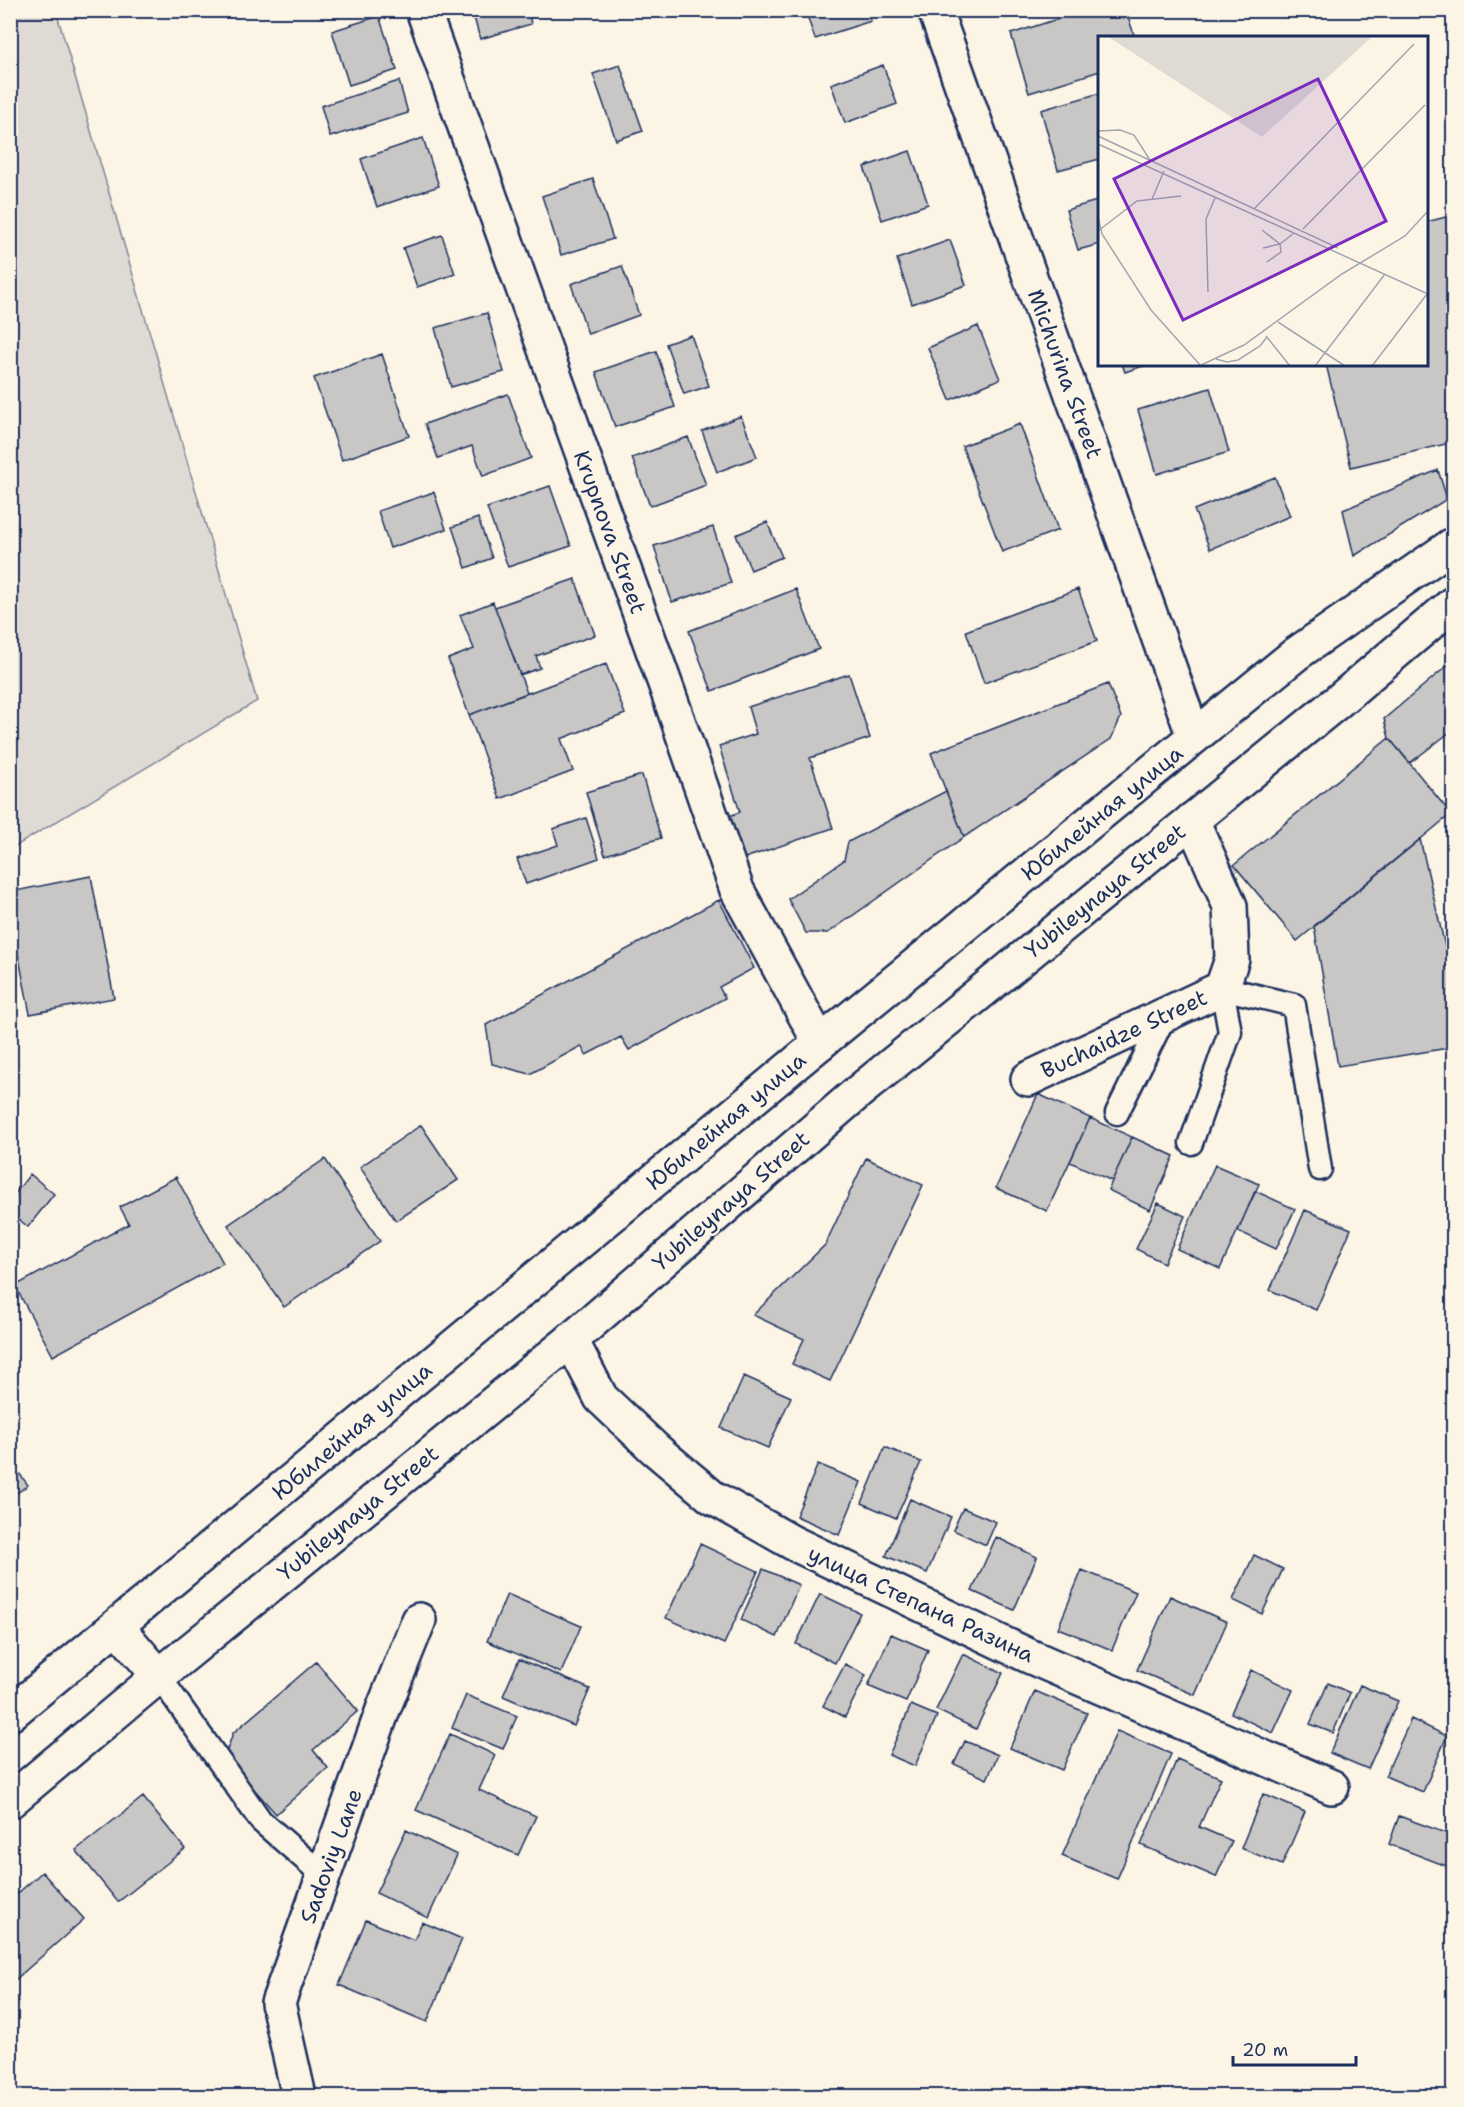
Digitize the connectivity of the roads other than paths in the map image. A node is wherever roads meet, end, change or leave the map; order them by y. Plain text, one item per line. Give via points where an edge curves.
1 (423, 10) edge
2 (935, 10) edge
3 (1454, 544) edge
4 (1454, 603) edge
5 (1194, 737) junction
6 (1192, 820) junction
7 (1222, 988) junction
8 (1165, 1015) junction
9 (820, 1043) junction
10 (1028, 1079) dead end
11 (1117, 1113) dead end
12 (1191, 1143) dead end
13 (1320, 1169) dead end
14 (571, 1340) junction
15 (419, 1620) dead end
16 (117, 1627) junction
17 (159, 1676) junction
18 (10, 1714) edge
19 (1332, 1787) dead end
20 (10, 1801) edge
21 (324, 1876) junction
22 (298, 2097) edge

1 - 9 street, Krupnova Street via 737,890
2 - 5 street, Michurina Street
3 - 5 street, Юбилейная улица via 1296,654
4 - 6 street, Yubileynaya Street
5 - 9 street, Юбилейная улица
6 - 7 street, Buchaidze Street via 1230,906 1232,959
6 - 14 street, Yubileynaya Street via 857,1093
7 - 8 street, Buchaidze Street
7 - 12 lane via 1230,1032
7 - 13 lane via 1294,1005
8 - 10 street, Buchaidze Street
8 - 11 lane
9 - 16 street, Юбилейная улица
14 - 17 street, Yubileynaya Street
14 - 19 street, улица Степана Разина via 601,1398 712,1497 793,1544 1029,1656
15 - 21 street, Sadoviy Lane
16 - 17 street
16 - 18 street, Юбилейная улица
17 - 20 street, Yubileynaya Street
17 - 21 lane via 261,1821
21 - 22 street, Sadoviy Lane via 278,2002

